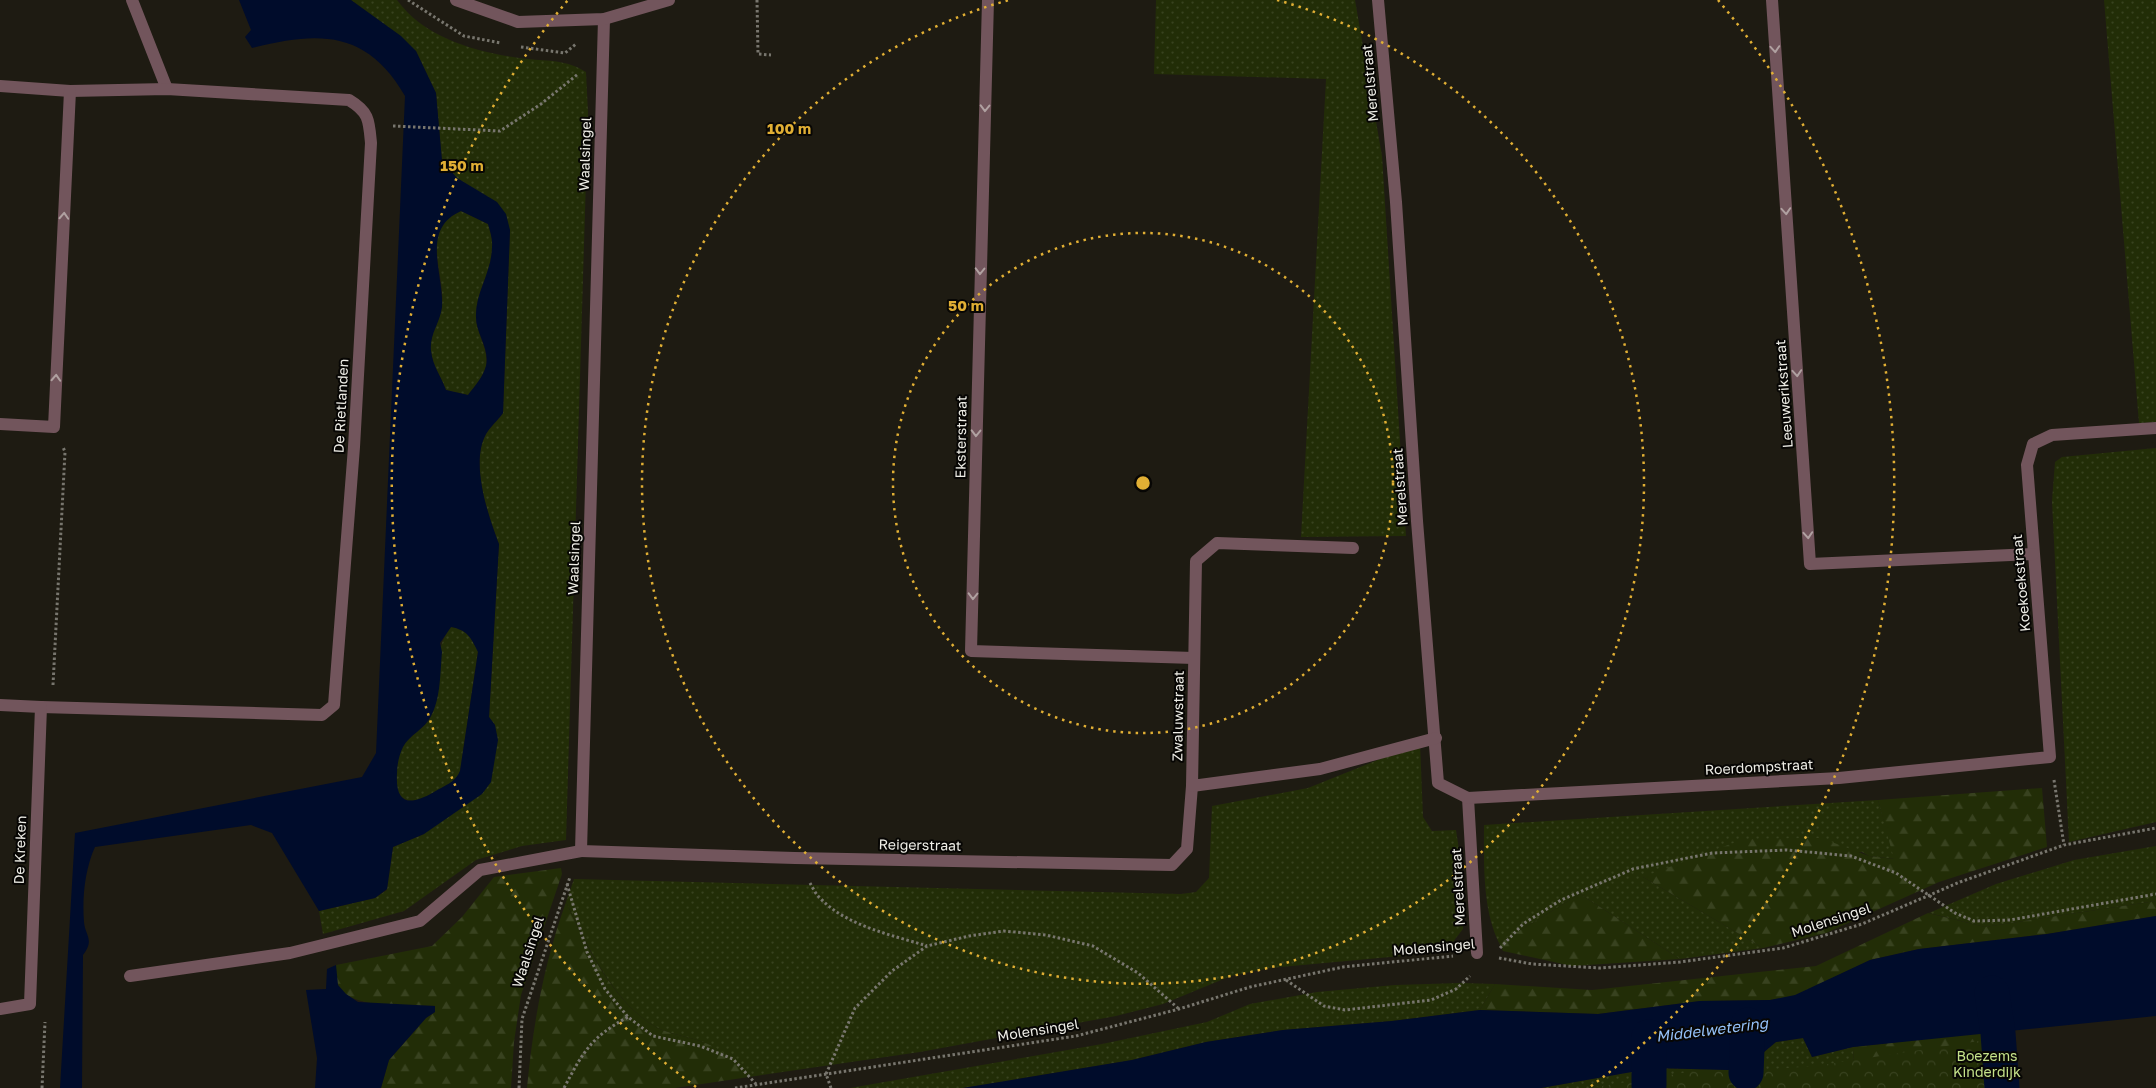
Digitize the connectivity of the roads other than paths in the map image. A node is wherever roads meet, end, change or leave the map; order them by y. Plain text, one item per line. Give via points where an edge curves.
1 (132, 0) edge
2 (456, 0) edge
3 (669, 0) edge
4 (988, 0) edge
5 (1378, 0) edge
6 (1772, 0) edge
7 (604, 19) junction
8 (0, 86) edge
9 (167, 89) junction
10 (70, 90) junction
11 (0, 424) edge
12 (2156, 428) edge
13 (1353, 548) dead end
14 (2033, 554) junction
15 (1194, 658) junction
16 (0, 706) edge
17 (41, 707) junction
18 (1436, 738) junction
19 (2050, 757) joint
20 (1192, 786) junction
21 (1468, 798) junction
22 (582, 851) junction
23 (1477, 954) road end
24 (130, 976) dead end
25 (0, 1009) edge

1 - 9 street
2 - 7 street via 518,22
3 - 7 street
4 -> 15 street, Eksterstraat via 971,651
5 - 18 street, Merelstraat
6 -> 14 street, Leeuwerikstraat via 1810,564
7 - 22 street, Waalsingel
8 - 10 street, De Rietlanden
9 - 10 street, De Rietlanden
9 - 17 street, De Rietlanden via 348,100 362,108 369,122 371,143 354,447 334,705 322,715
11 -> 10 street via 54,427
12 - 14 street, Koekoekstraat via 2052,436 2033,444 2027,465
13 - 15 street, Zwaluwstraat via 1216,543 1196,561
14 - 19 street, Koekoekstraat
15 - 20 street, Zwaluwstraat
16 - 17 street
17 - 25 street, De Kreken via 30,1004
18 - 20 street via 1320,769
18 - 21 street, Merelstraat via 1438,783
19 - 21 street, Roerdompstraat via 1839,778
20 - 22 street, Reigerstraat via 1186,848 1172,865
21 - 23 street, Merelstraat
22 - 24 street, Reigerstraat via 480,870 420,921 290,953

